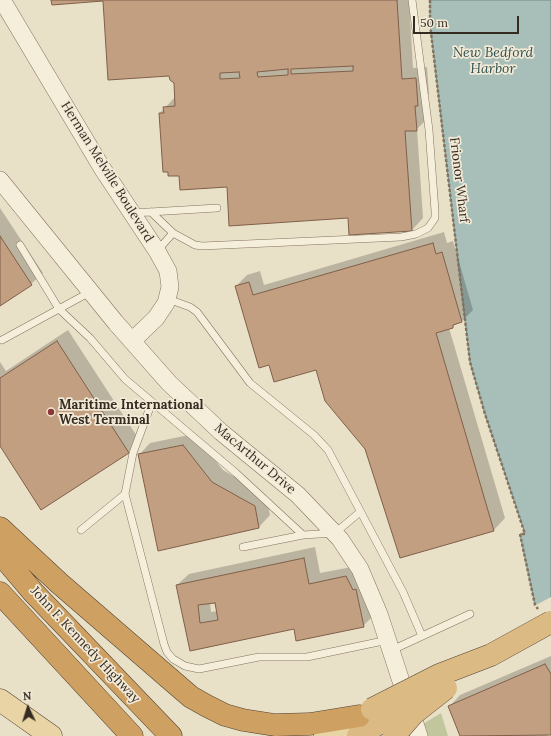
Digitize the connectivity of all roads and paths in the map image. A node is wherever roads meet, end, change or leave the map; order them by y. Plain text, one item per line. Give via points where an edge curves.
1 (2, 0) edge
2 (412, 0) edge
3 (430, 0) edge
4 (0, 180) edge
5 (217, 208) dead end
6 (151, 212) junction
7 (132, 213) junction
8 (174, 234) junction
9 (20, 245) dead end
10 (157, 251) junction
11 (90, 292) junction
12 (168, 299) junction
13 (59, 309) junction
14 (2, 340) dead end
15 (132, 342) junction
16 (152, 402) junction
17 (126, 494) junction
18 (360, 512) junction
19 (0, 528) edge
20 (81, 530) dead end
21 (335, 533) junction
22 (303, 535) junction
23 (243, 547) dead end
24 (0, 553) edge
25 (0, 593) edge
26 (535, 605) dead end
27 (470, 614) dead end
28 (551, 622) edge
29 (422, 636) junction
30 (390, 645) junction
31 (491, 655) junction
32 (0, 700) edge
33 (373, 724) edge
34 (51, 736) edge
35 (132, 736) edge
36 (171, 736) edge
37 (325, 736) edge
38 (419, 736) edge

1 - 7 street, Herman Melville Boulevard
2 - 8 lane via 429,130 435,204 435,218 428,228 401,237 202,246
3 - 26 path, Frionor Wharf via 430,24 470,362 484,414 525,534 520,534
4 - 11 street, MacArthur Drive
5 - 6 lane
6 - 7 lane
6 - 8 lane
7 - 10 street, Herman Melville Boulevard
8 - 10 lane
9 - 13 lane
10 - 12 street, Herman Melville Boulevard via 169,275
11 - 13 lane
11 - 15 street, MacArthur Drive
12 - 15 street, Herman Melville Boulevard via 156,318
12 - 18 lane via 190,306 197,312 250,383 323,444
13 - 14 lane
13 - 16 lane via 90,338 125,379
15 - 21 street, MacArthur Drive via 194,408 298,495
16 - 17 lane via 133,453
16 - 22 lane via 236,473
17 - 20 lane
17 - 30 lane via 165,648 180,664 199,669 259,657 301,658
18 - 21 lane
18 - 29 lane via 403,592
19 - 33 highway via 59,583 192,697 207,706 242,720 275,725
21 - 22 lane
21 - 30 street, MacArthur Drive via 361,573
22 - 23 lane
24 - 36 highway, John F. Kennedy Highway via 33,592
25 - 35 highway
27 - 29 lane
28 - 31 highway, bridge
29 - 30 lane
30 - 38 street, MacArthur Drive
31 - 33 highway, bridge via 446,688
31 - 33 highway, bridge via 439,675
32 - 34 main road
33 - 37 main road

